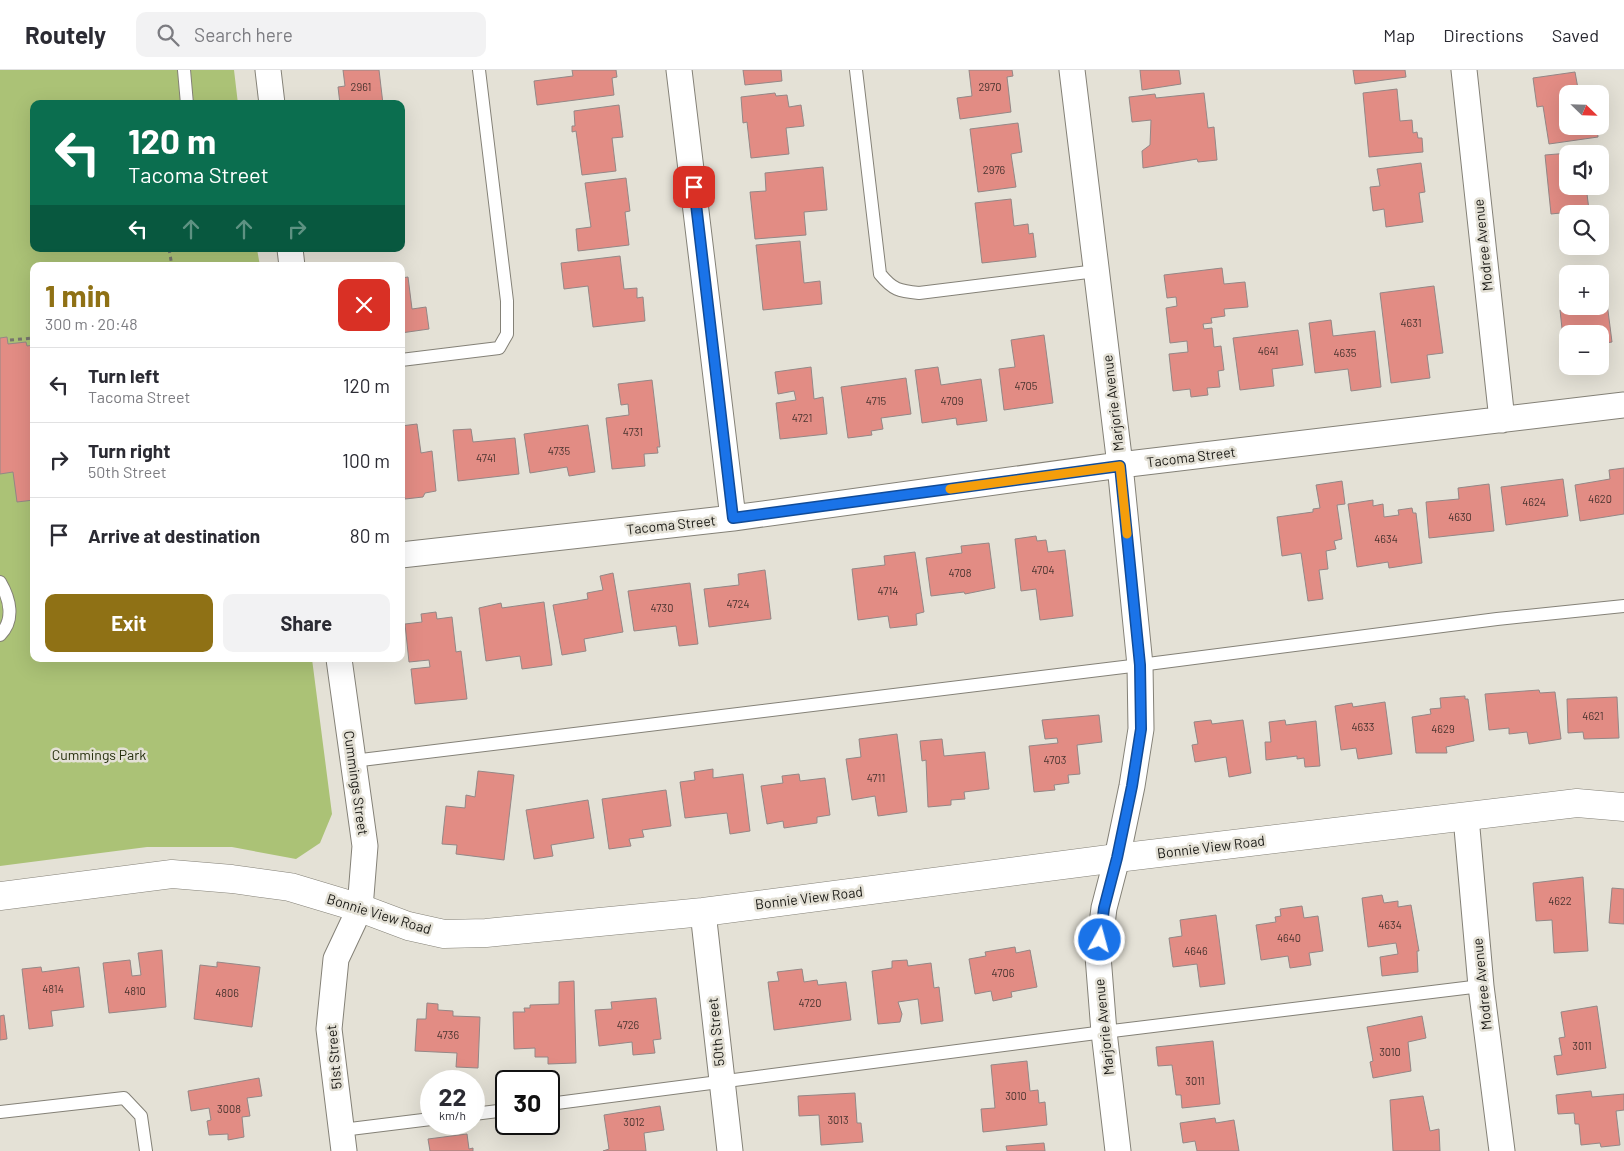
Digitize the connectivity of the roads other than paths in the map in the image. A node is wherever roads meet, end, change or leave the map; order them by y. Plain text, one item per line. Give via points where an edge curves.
1 (184, 70) edge
2 (268, 70) edge
3 (479, 70) edge
4 (680, 70) edge
5 (856, 70) edge
6 (1072, 70) edge
7 (1464, 70) edge
8 (187, 100) edge
9 (272, 100) edge
10 (1096, 272) junction
11 (405, 360) edge
12 (1624, 405) edge
13 (1502, 420) junction
14 (1120, 466) junction
15 (733, 518) junction
16 (405, 554) edge
17 (0, 582) edge
18 (1624, 606) edge
19 (0, 635) edge
20 (340, 662) edge
21 (1140, 665) junction
22 (353, 761) junction
23 (1624, 807) edge
24 (1466, 817) junction
25 (1117, 858) junction
26 (0, 896) edge
27 (360, 908) junction
28 (703, 912) junction
29 (1481, 986) junction
30 (1104, 1032) junction
31 (721, 1083) junction
32 (560, 1103) edge
33 (0, 1112) edge
34 (420, 1122) edge
35 (343, 1141) edge
36 (146, 1151) edge
37 (730, 1151) edge
38 (1118, 1151) edge
39 (1502, 1151) edge

1 - 8 lane
2 - 9 street
3 - 11 lane via 507,301 508,334 499,348
4 - 15 street
5 - 10 lane via 880,274 888,284 899,291 919,293
6 - 10 street, Marjorie Avenue
7 - 13 street, Modree Avenue
10 - 14 street, Marjorie Avenue
12 - 13 street, Tacoma Street
13 - 14 street, Tacoma Street
14 - 15 street, Tacoma Street
14 - 21 street, Marjorie Avenue
15 - 16 street, Tacoma Street
17 - 19 lane via 7,594 10,615
18 - 21 lane via 1488,620
20 - 22 street, Cummings Street
21 - 22 lane
21 - 25 street, Marjorie Avenue via 1141,729
22 - 27 street, Cummings Street via 365,846
23 - 24 street, Bonnie View Road via 1577,803
24 - 25 street, Bonnie View Road
24 - 29 street, Modree Avenue
25 - 28 street, Bonnie View Road
25 - 30 street, Marjorie Avenue via 1104,908 1098,956
26 - 27 street, Bonnie View Road via 172,874 290,887
27 - 28 street, Bonnie View Road via 408,926 444,934 486,933
27 - 35 street, 51st Street via 336,959 329,1028
28 - 31 street, 50th Street
29 - 30 lane
29 - 39 street, Modree Avenue
30 - 31 lane
30 - 38 street, Marjorie Avenue
31 - 32 lane
31 - 37 street, 50th Street
33 - 36 lane via 124,1098 141,1116
34 - 35 lane

